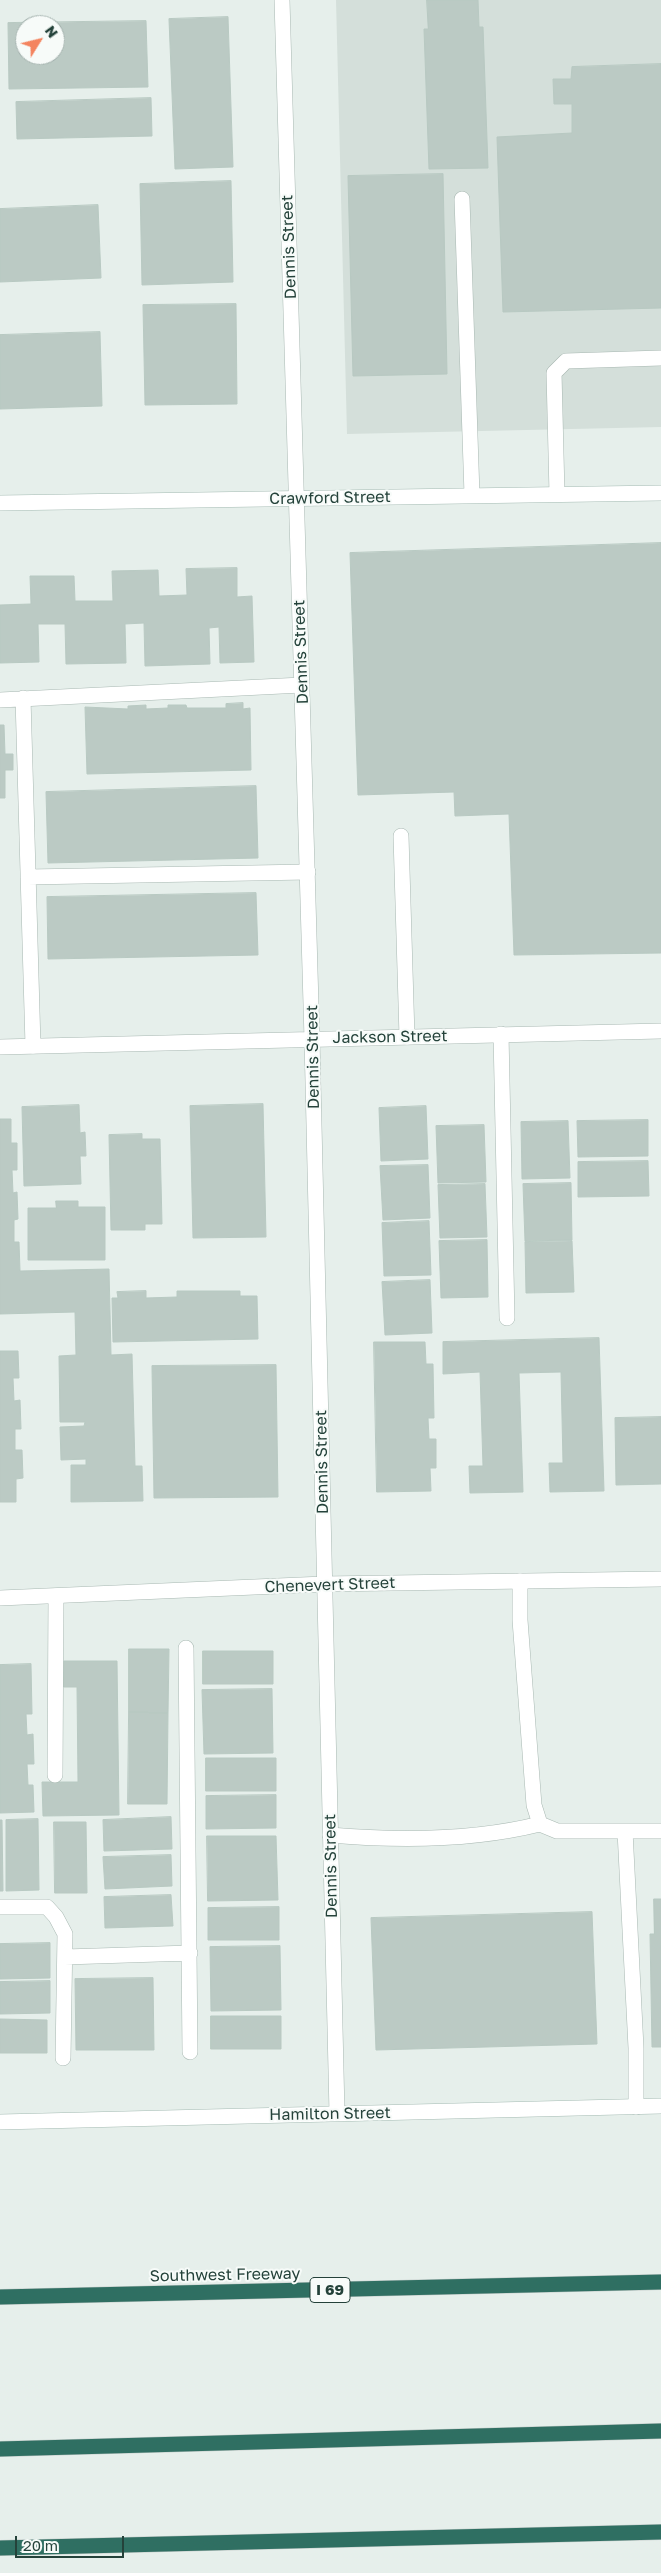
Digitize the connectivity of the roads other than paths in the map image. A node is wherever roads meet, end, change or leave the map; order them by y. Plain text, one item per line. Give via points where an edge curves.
1 (282, 0) edge
2 (462, 199) dead end
3 (661, 358) edge
4 (661, 493) edge
5 (557, 494) junction
6 (472, 495) junction
7 (297, 498) junction
8 (0, 503) edge
9 (302, 684) junction
10 (23, 698) junction
11 (0, 700) edge
12 (401, 836) dead end
13 (308, 872) junction
14 (28, 877) junction
15 (661, 1030) edge
16 (502, 1034) junction
17 (407, 1037) junction
18 (312, 1039) junction
19 (33, 1046) junction
20 (0, 1047) edge
21 (507, 1318) dead end
22 (661, 1580) edge
23 (520, 1581) junction
24 (324, 1584) junction
25 (56, 1596) junction
26 (0, 1598) edge
27 (186, 1648) dead end
28 (55, 1775) dead end
29 (540, 1824) junction
30 (625, 1831) junction
31 (661, 1831) edge
32 (330, 1835) junction
33 (0, 1907) edge
34 (190, 1953) junction
35 (64, 1957) junction
36 (190, 2052) dead end
37 (63, 2058) dead end
38 (661, 2106) edge
39 (636, 2107) junction
40 (337, 2113) junction
41 (0, 2122) edge
42 (661, 2282) edge
43 (0, 2297) edge
44 (661, 2431) edge
45 (0, 2449) edge
46 (661, 2532) edge
47 (0, 2548) edge

1 - 7 street, Dennis Street
2 - 6 street
3 - 5 street via 566,361 554,373
4 - 5 street, Crawford Street
5 - 6 street, Crawford Street
6 - 7 street, Crawford Street
7 - 8 street, Crawford Street
7 - 9 street, Dennis Street
9 - 10 street
9 - 13 street, Dennis Street
10 - 11 street
10 - 14 street
12 - 17 street
13 - 14 street
13 - 18 street, Dennis Street
14 - 19 street
15 - 16 street, Jackson Street
16 - 17 street, Jackson Street
16 - 21 street
17 - 18 street, Jackson Street
18 - 19 street, Jackson Street
18 - 24 street, Dennis Street
19 - 20 street, Jackson Street
22 - 23 street, Chenevert Street
23 - 24 street, Chenevert Street
23 - 29 street via 534,1805
24 - 25 street, Chenevert Street
24 - 32 street, Dennis Street
25 - 26 street, Chenevert Street
25 - 28 street
27 - 34 street
29 - 30 street via 557,1831
29 - 32 street via 447,1838
30 - 31 street
30 - 39 street
32 - 40 street, Dennis Street
33 - 35 street via 47,1907 65,1934
34 - 35 street
34 - 36 street
35 - 37 street
38 - 39 street, Hamilton Street
39 - 40 street, Hamilton Street
40 - 41 street, Hamilton Street
42 - 43 highway, Southwest Freeway / I 69
44 - 45 highway
46 - 47 highway

